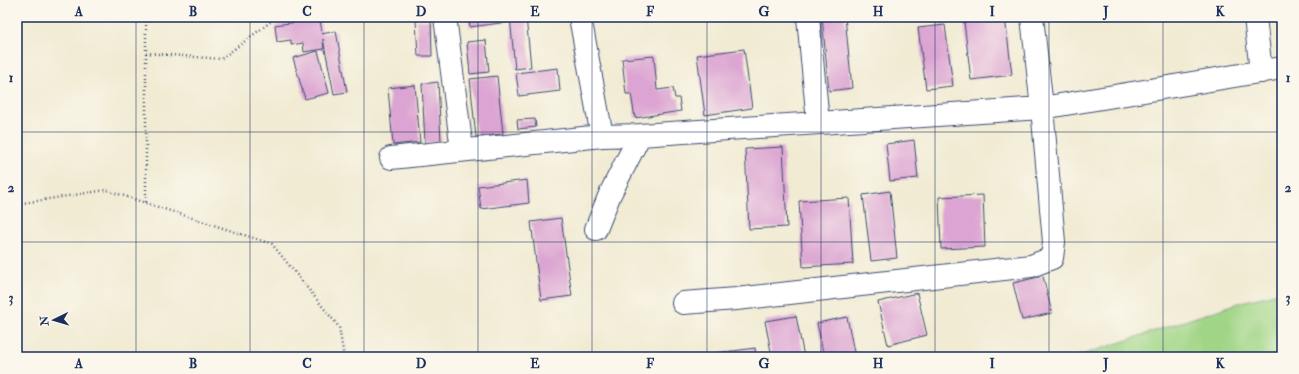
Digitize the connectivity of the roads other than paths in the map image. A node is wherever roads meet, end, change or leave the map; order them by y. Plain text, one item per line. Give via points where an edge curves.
1 (445, 17) edge
2 (580, 17) edge
3 (808, 17) edge
4 (1032, 17) edge
5 (1254, 17) edge
6 (1272, 70) edge
7 (1042, 108) junction
8 (818, 122) junction
9 (640, 135) junction
10 (602, 136) junction
11 (462, 150) junction
12 (391, 158) dead end
13 (596, 229) dead end
14 (684, 303) dead end

1 - 11 street
2 - 10 street
3 - 8 street
4 - 7 street
5 - 6 street
6 - 7 street
7 - 8 street
7 - 14 street via 1054,242 1052,258 1030,266
8 - 9 street
9 - 10 street
9 - 13 street via 610,194
10 - 11 street
11 - 12 street

